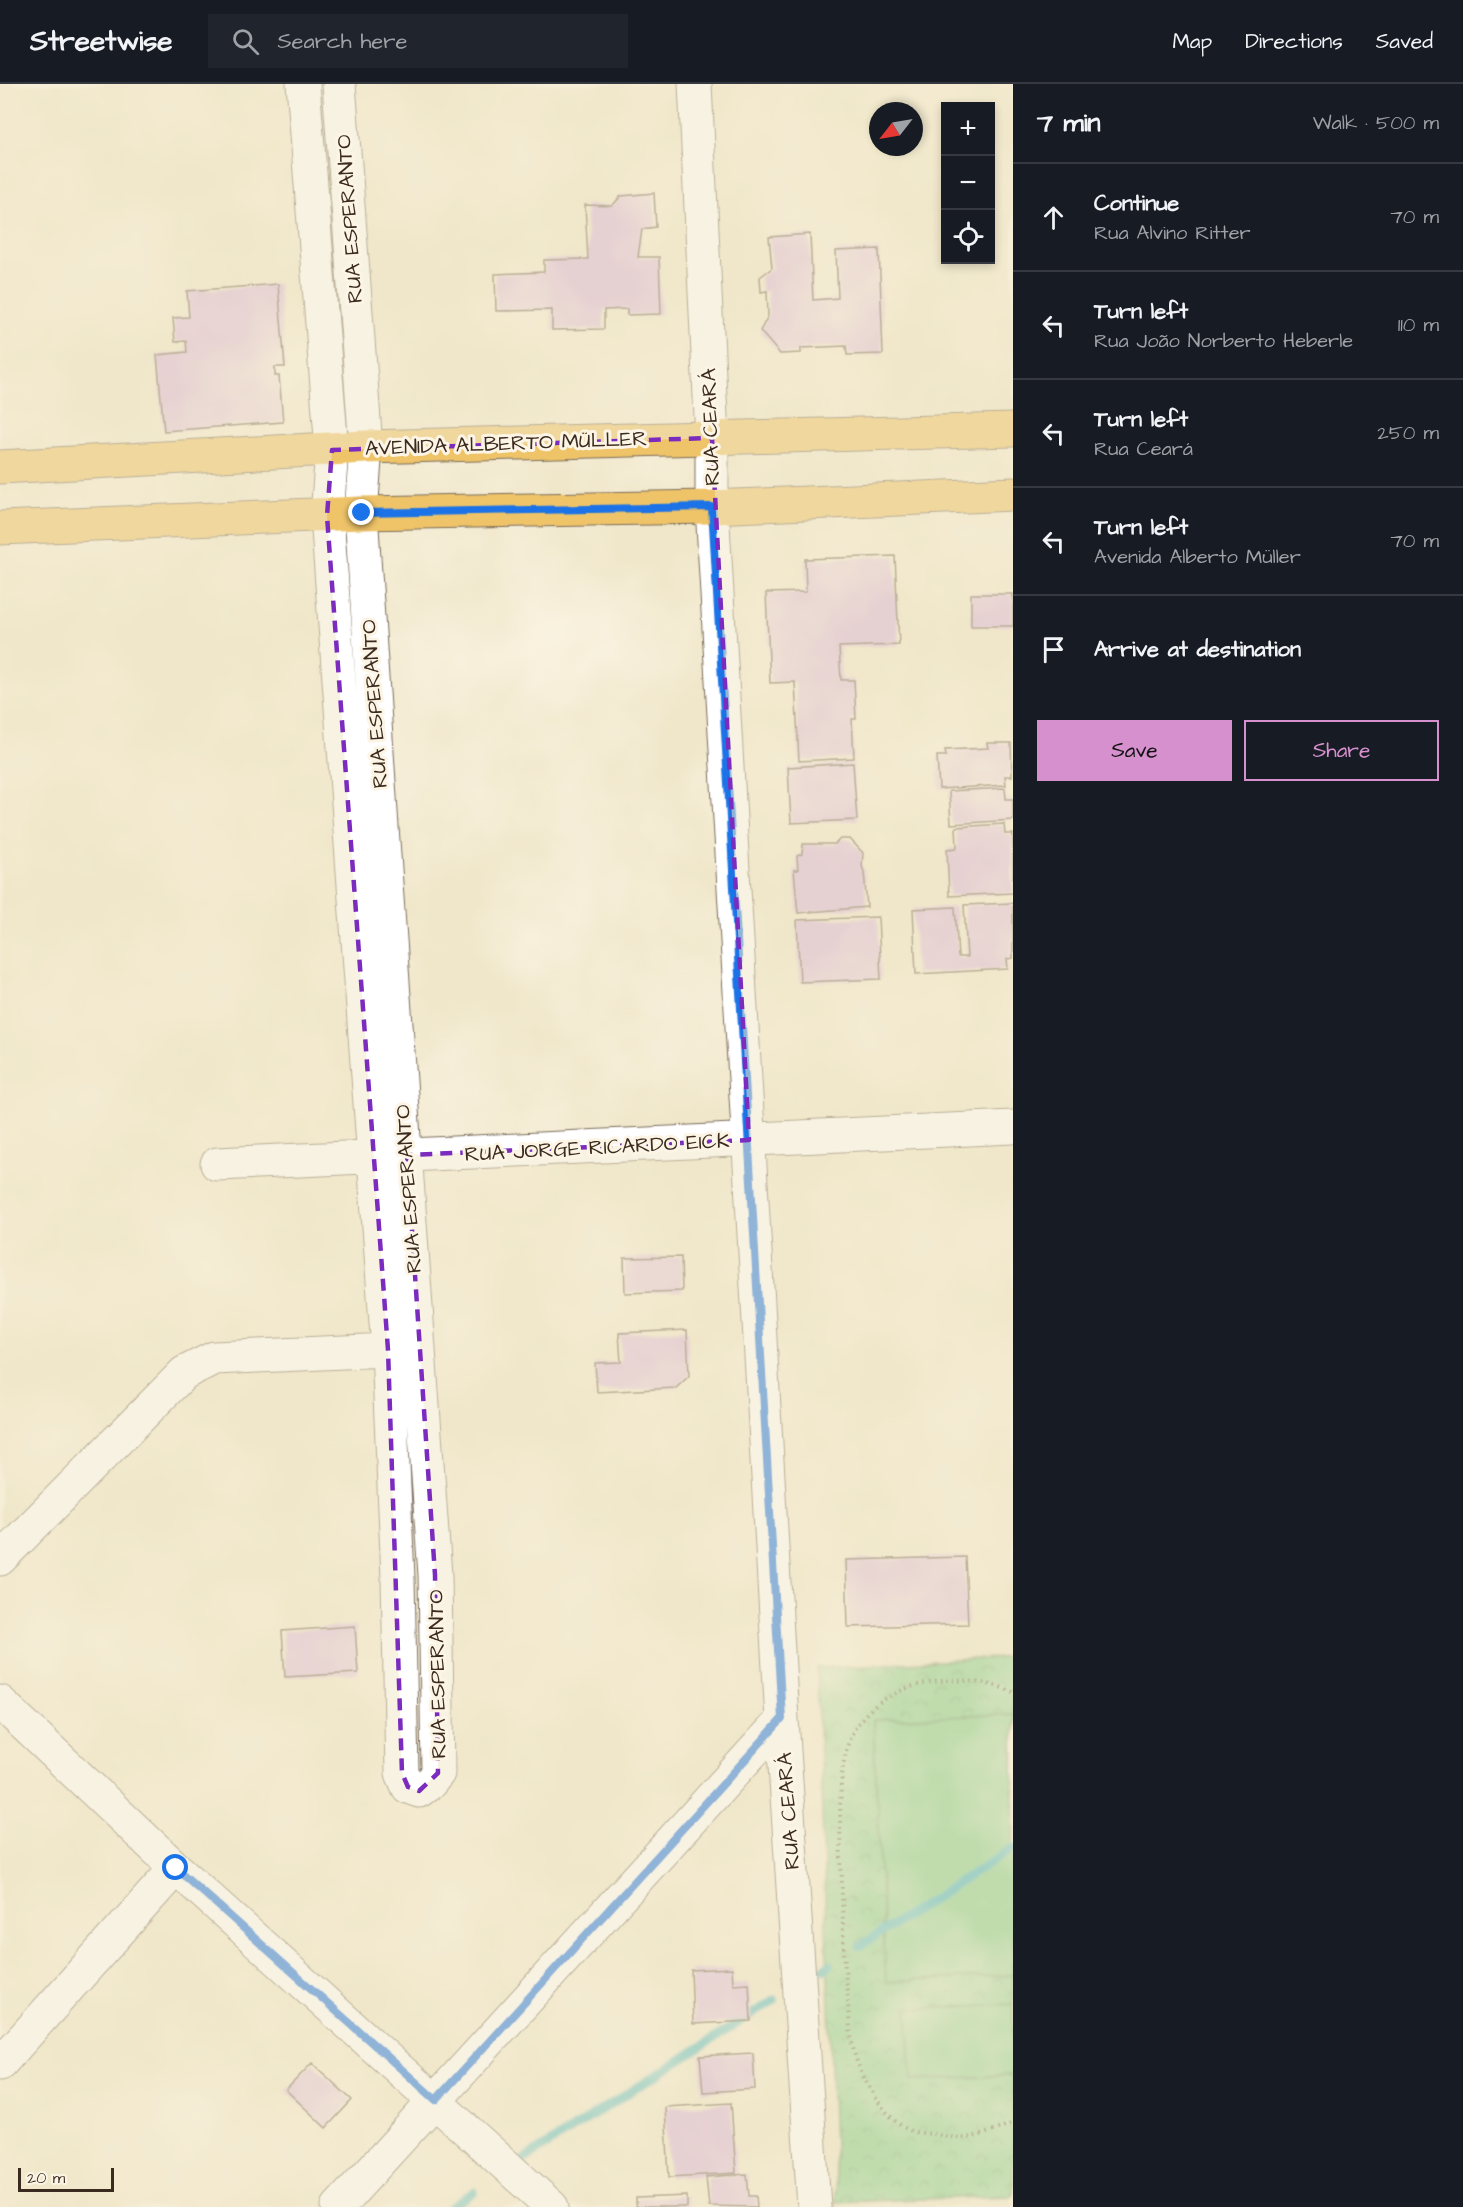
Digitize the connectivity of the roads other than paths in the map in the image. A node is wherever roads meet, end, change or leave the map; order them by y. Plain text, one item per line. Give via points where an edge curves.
1 (303, 84) edge
2 (339, 84) edge
3 (695, 84) edge
4 (1013, 430) edge
5 (712, 438) junction
6 (366, 447) junction
7 (332, 450) junction
8 (0, 467) edge
9 (1013, 494) edge
10 (712, 507) junction
11 (362, 513) junction
12 (327, 516) junction
13 (0, 528) edge
14 (366, 829) junction
15 (1013, 1127) edge
16 (749, 1140) junction
17 (407, 1155) junction
18 (374, 1157) junction
19 (217, 1164) dead end
20 (403, 1349) junction
21 (0, 1559) edge
22 (435, 1575) junction
23 (398, 1578) junction
24 (0, 1702) edge
25 (782, 1719) junction
26 (176, 1868) junction
27 (0, 2064) edge
28 (436, 2100) junction
29 (338, 2207) edge
30 (552, 2207) edge
31 (814, 2207) edge

1 - 7 street, RUA ESPERANTO
2 - 6 street, RUA ESPERANTO
3 - 5 street, RUA CEARÁ
4 - 5 main road, AVENIDA ALBERTO MÜLLER
5 - 6 main road, AVENIDA ALBERTO MÜLLER
5 - 10 street, RUA CEARÁ
6 - 7 main road, AVENIDA ALBERTO MÜLLER
6 - 11 street, RUA ESPERANTO
7 - 8 main road, AVENIDA ALBERTO MÜLLER
7 - 12 street, RUA ESPERANTO
9 - 10 main road
10 - 11 main road
10 - 16 street, RUA CEARÁ
11 - 12 main road
11 - 14 street, RUA ESPERANTO
12 - 13 main road
12 - 14 street, RUA ESPERANTO
14 - 17 street, RUA ESPERANTO
14 - 18 street, RUA ESPERANTO
15 - 16 street, RUA JORGE RICARDO EICK
16 - 17 street, RUA JORGE RICARDO EICK
16 - 25 street, RUA CEARÁ
17 - 18 street, RUA JORGE RICARDO EICK
17 - 20 street, RUA ESPERANTO
18 - 19 street, RUA JORGE RICARDO EICK
18 - 20 street, RUA ESPERANTO
20 - 21 street via 214,1358 197,1366 184,1373
20 - 22 street, RUA ESPERANTO
20 - 23 street, RUA ESPERANTO
22 - 23 street
22 - 23 street, RUA ESPERANTO via 438,1773 419,1791 408,1787 402,1773
24 - 26 street
25 - 28 street
25 - 31 street, RUA CEARÁ
26 - 27 street
26 - 28 street
28 - 29 street
28 - 30 street

